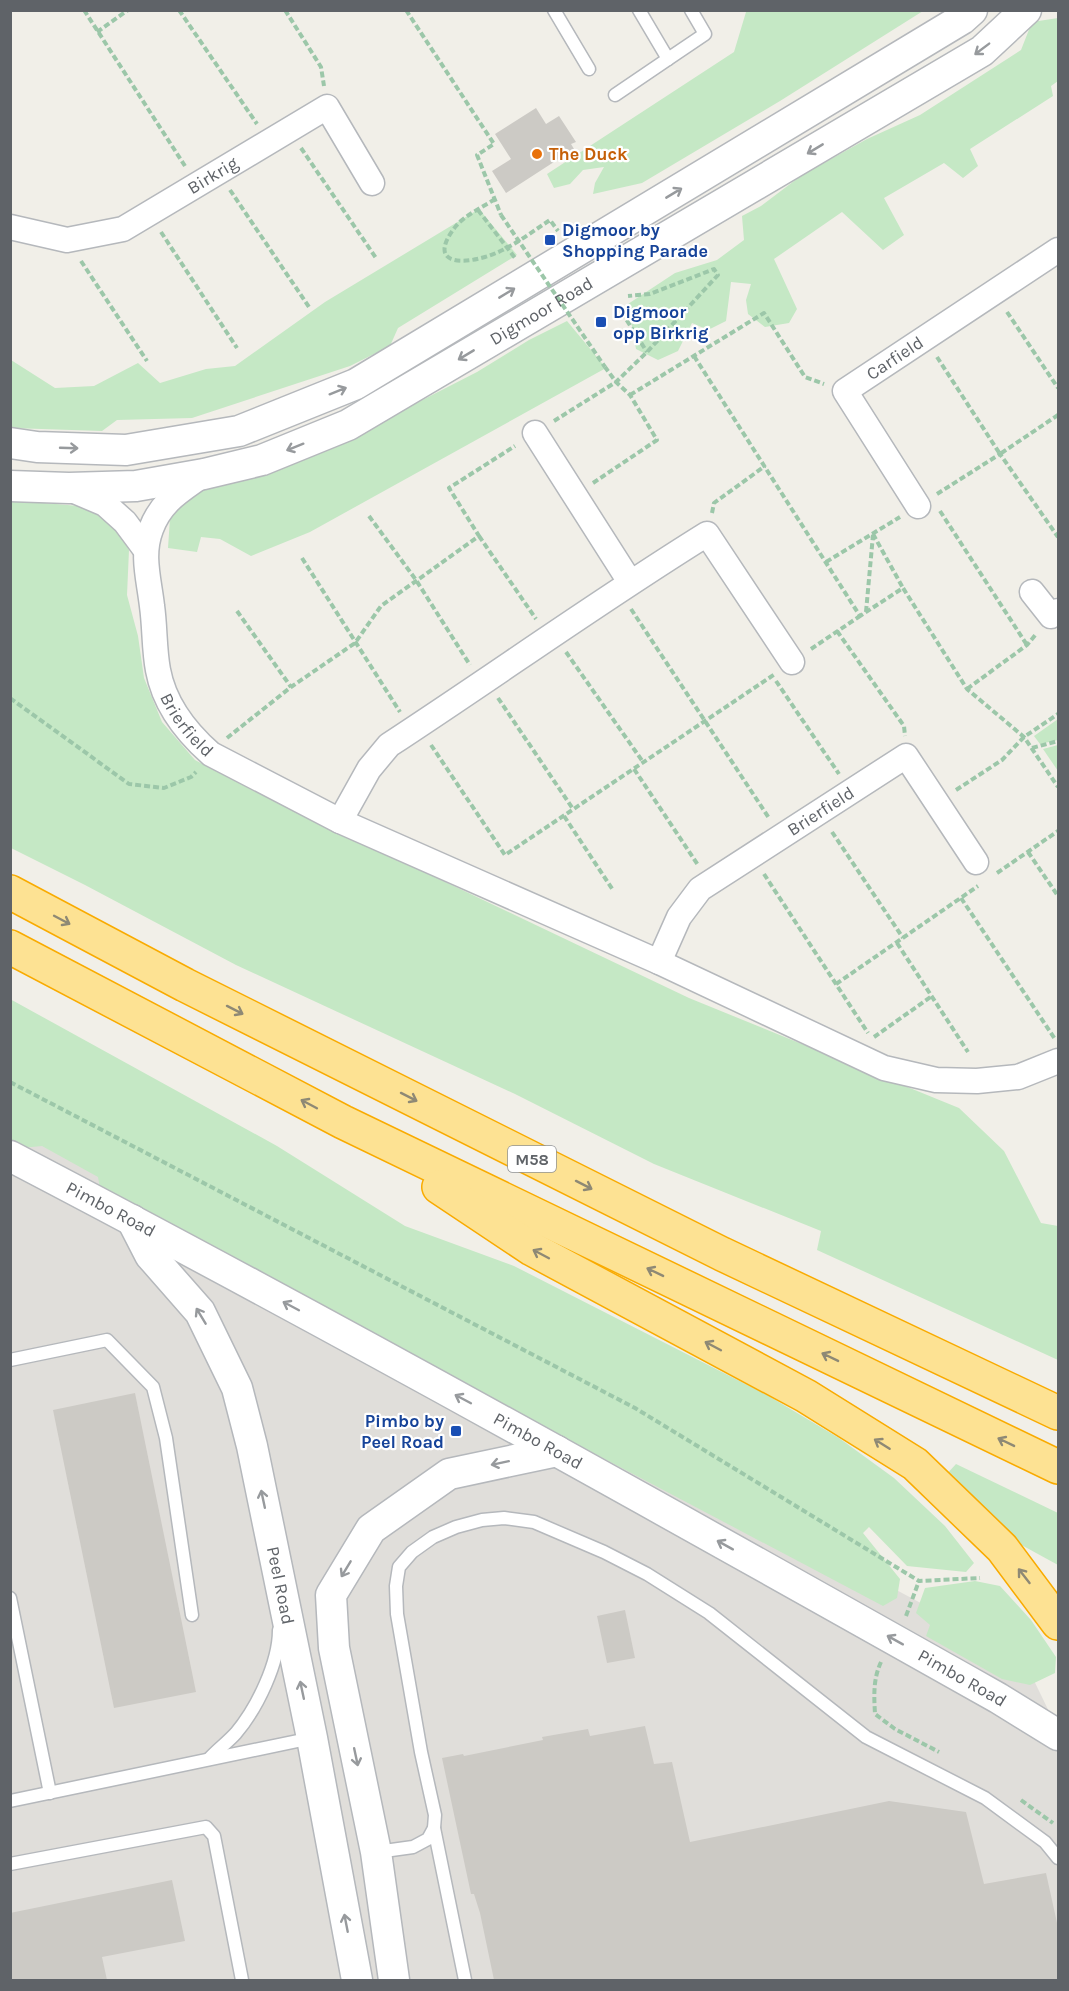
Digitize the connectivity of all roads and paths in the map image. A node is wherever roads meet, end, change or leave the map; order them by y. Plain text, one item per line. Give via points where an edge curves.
1 (84, 10) edge
2 (128, 10) edge
3 (179, 10) edge
4 (285, 10) edge
5 (406, 10) edge
6 (554, 10) edge
7 (639, 10) edge
8 (691, 10) edge
9 (972, 10) edge
10 (1026, 10) edge
11 (98, 32) junction
12 (669, 59) junction
13 (589, 69) dead end
14 (615, 95) dead end
15 (327, 107) junction
16 (279, 136) junction
17 (207, 179) junction
18 (372, 183) dead end
19 (495, 199) junction
20 (478, 210) junction
21 (149, 213) junction
22 (10, 227) edge
23 (558, 231) dead end
24 (67, 240) junction
25 (507, 248) junction
26 (1059, 250) edge
27 (376, 258) dead end
28 (516, 258) dead end
29 (994, 293) junction
30 (628, 296) dead end
31 (617, 305) dead end
32 (309, 307) dead end
33 (925, 339) junction
34 (237, 348) dead end
35 (648, 351) junction
36 (694, 356) junction
37 (147, 361) dead end
38 (615, 382) junction
39 (1059, 388) edge
40 (845, 391) junction
41 (630, 395) junction
42 (1059, 415) edge
43 (535, 433) junction
44 (10, 443) edge
45 (1000, 454) junction
46 (765, 466) junction
47 (204, 474) junction
48 (10, 486) edge
49 (69, 488) junction
50 (575, 495) junction
51 (925, 502) junction
52 (369, 516) dead end
53 (707, 534) junction
54 (873, 534) junction
55 (479, 536) junction
56 (1059, 537) edge
57 (145, 549) junction
58 (302, 558) dead end
59 (826, 562) junction
60 (416, 580) junction
61 (625, 586) junction
62 (903, 588) junction
63 (1032, 592) dead end
64 (237, 611) dead end
65 (866, 612) junction
66 (1055, 614) edge
67 (860, 616) junction
68 (837, 631) junction
69 (552, 637) junction
70 (355, 643) junction
71 (1028, 645) junction
72 (782, 668) junction
73 (484, 681) junction
74 (291, 687) junction
75 (967, 689) junction
76 (10, 698) edge
77 (1059, 714) edge
78 (705, 721) junction
79 (415, 728) junction
80 (1024, 737) junction
81 (1059, 741) edge
82 (1032, 748) junction
83 (211, 754) junction
84 (906, 756) junction
85 (643, 762) junction
86 (633, 769) junction
87 (1059, 787) edge
88 (851, 792) junction
89 (937, 803) junction
90 (573, 809) junction
91 (818, 812) junction
92 (564, 816) junction
93 (340, 821) junction
94 (1059, 831) edge
95 (781, 837) junction
96 (1028, 852) junction
97 (752, 855) junction
98 (982, 875) junction
99 (710, 882) junction
100 (613, 890) dead end
101 (10, 892) edge
102 (1059, 896) edge
103 (961, 898) junction
104 (903, 938) junction
105 (897, 943) junction
106 (10, 947) edge
107 (659, 962) junction
108 (836, 984) junction
109 (932, 996) junction
110 (1059, 1044) edge
111 (968, 1052) dead end
112 (1059, 1061) edge
113 (10, 1082) edge
114 (343, 1122) junction
115 (10, 1156) edge
116 (132, 1220) junction
117 (10, 1360) edge
118 (1059, 1413) edge
119 (557, 1451) junction
120 (1059, 1467) edge
121 (279, 1577) junction
122 (980, 1578) dead end
123 (919, 1581) junction
124 (10, 1598) edge
125 (192, 1615) dead end
126 (906, 1616) dead end
127 (1059, 1623) edge
128 (881, 1662) dead end
129 (1059, 1735) edge
130 (312, 1738) junction
131 (944, 1755) dead end
132 (208, 1760) junction
133 (50, 1792) junction
134 (1012, 1794) dead end
135 (10, 1801) edge
136 (434, 1828) junction
137 (1059, 1828) edge
138 (376, 1852) junction
139 (1059, 1858) edge
140 (10, 1864) edge
141 (242, 1980) edge
142 (357, 1980) edge
143 (394, 1980) edge
144 (465, 1980) edge

1 - 11 path
2 - 11 path
3 - 16 path
4 - 15 path via 321,67
5 - 19 path via 494,144 477,155
6 - 13 lane
7 - 12 lane
8 - 12 lane via 705,34
44 -> 9 street, Digmoor Road via 126,450 216,435 239,431 356,384
10 -> 47 street, Digmoor Road via 982,51 348,425 262,460
11 - 17 path
12 - 14 lane
15 - 16 street, Birkrig
15 - 18 street
16 - 17 street, Birkrig
16 - 27 path
17 - 21 street, Birkrig
17 - 32 path
19 - 20 path
19 - 38 path, bridge via 501,215
20 - 25 path
20 - 25 path via 458,224 446,242 444,251 448,258 464,262
21 - 24 street, Birkrig via 123,229
21 - 34 path
22 - 24 street, Birkrig
23 - 25 path via 550,220
24 - 37 path
25 - 28 path
26 - 29 street, Carfield
29 - 33 street, Carfield
29 - 39 path
30 - 35 path via 650,294 714,269 718,275
31 - 35 path
33 - 40 street, Carfield
33 - 45 path
35 - 38 path
36 - 40 path via 764,313 805,377
36 - 41 path
36 - 46 path
38 - 41 path
38 - 43 path
40 - 51 street
41 - 50 path via 657,440
42 - 45 path
43 - 50 street
43 - 55 path via 449,488
45 - 51 path
45 - 56 path
46 - 53 path via 714,503
46 - 59 path
47 - 49 street, Digmoor Road via 136,486
47 - 57 street, Brierfield via 170,498 154,521
48 - 49 street, Digmoor Road
49 - 57 street via 105,504
50 - 61 street
51 - 54 path
51 - 71 path
52 - 60 path
53 - 61 street
53 - 72 street
54 - 59 path
54 - 62 path
54 - 65 path
55 - 60 path
55 - 69 path
57 - 83 street, Brierfield via 158,673 178,717
58 - 70 path
59 - 67 path
60 - 70 path via 381,606
60 - 73 path
61 - 69 street
61 - 78 path
62 - 65 path
62 - 75 path
63 - 66 street
64 - 74 path
65 - 67 path
66 - 71 path
67 - 68 path
68 - 72 path
68 - 84 path via 904,726
69 - 73 street
69 - 85 path
70 - 74 path
70 - 79 path
71 - 75 path
72 - 78 path
72 - 88 path
73 - 79 street
73 - 90 path
74 - 83 path
75 - 80 path
76 - 83 path via 129,784 164,788 192,777
77 - 80 path
78 - 85 path
78 - 95 path
79 - 92 path via 505,855
79 - 93 street via 378,756
80 - 82 path
80 - 89 path via 1002,760
81 - 82 path
82 - 87 path
83 - 93 street, Brierfield
84 - 88 street, Brierfield
84 - 89 street
85 - 86 path
86 - 90 path
86 - 99 path
88 - 91 street, Brierfield
89 - 98 street
90 - 92 path
91 - 95 street, Brierfield
91 - 104 path
92 - 100 path
93 - 107 street, Brierfield
94 - 96 path
95 - 97 street, Brierfield
96 - 98 path
96 - 102 path
97 - 99 street, Brierfield
97 - 108 path
98 - 103 path
99 - 107 street, Brierfield via 684,910
101 -> 118 highway, M58 via 185,985 722,1254
103 - 104 path
103 - 110 path
104 - 105 path
105 - 108 path
105 - 109 path
114 -> 106 highway, M58
107 - 112 street, Brierfield via 884,1068 936,1080 977,1082 1018,1077
108 - 109 path via 871,1039
109 - 111 path
113 - 123 path via 635,1408
120 -> 114 highway, M58
127 -> 114 highway via 1002,1548 915,1464 806,1396 532,1249
115 - 116 street, Pimbo Road
119 -> 116 street, Pimbo Road
121 -> 116 street, Peel Road via 237,1388 200,1312 150,1255
117 - 125 lane via 107,1340 153,1387 166,1438
129 -> 119 street, Pimbo Road
119 -> 138 street via 449,1474 370,1529 331,1594 334,1648
130 -> 121 street, Peel Road
121 - 132 lane via 279,1638 270,1671 243,1723
122 - 123 path
123 - 126 path
124 - 133 lane
128 - 131 path via 875,1673 875,1714
130 - 132 lane
142 -> 130 street, Peel Road
132 - 133 lane
133 - 135 lane
134 - 137 path
136 - 138 lane via 428,1839 413,1847
136 - 139 lane via 435,1815 397,1614 399,1567 433,1537 482,1520 504,1518 534,1522 647,1574 709,1613 866,1737 985,1798 1045,1842
136 - 144 lane
138 - 143 street
140 - 141 lane via 206,1827 214,1836

